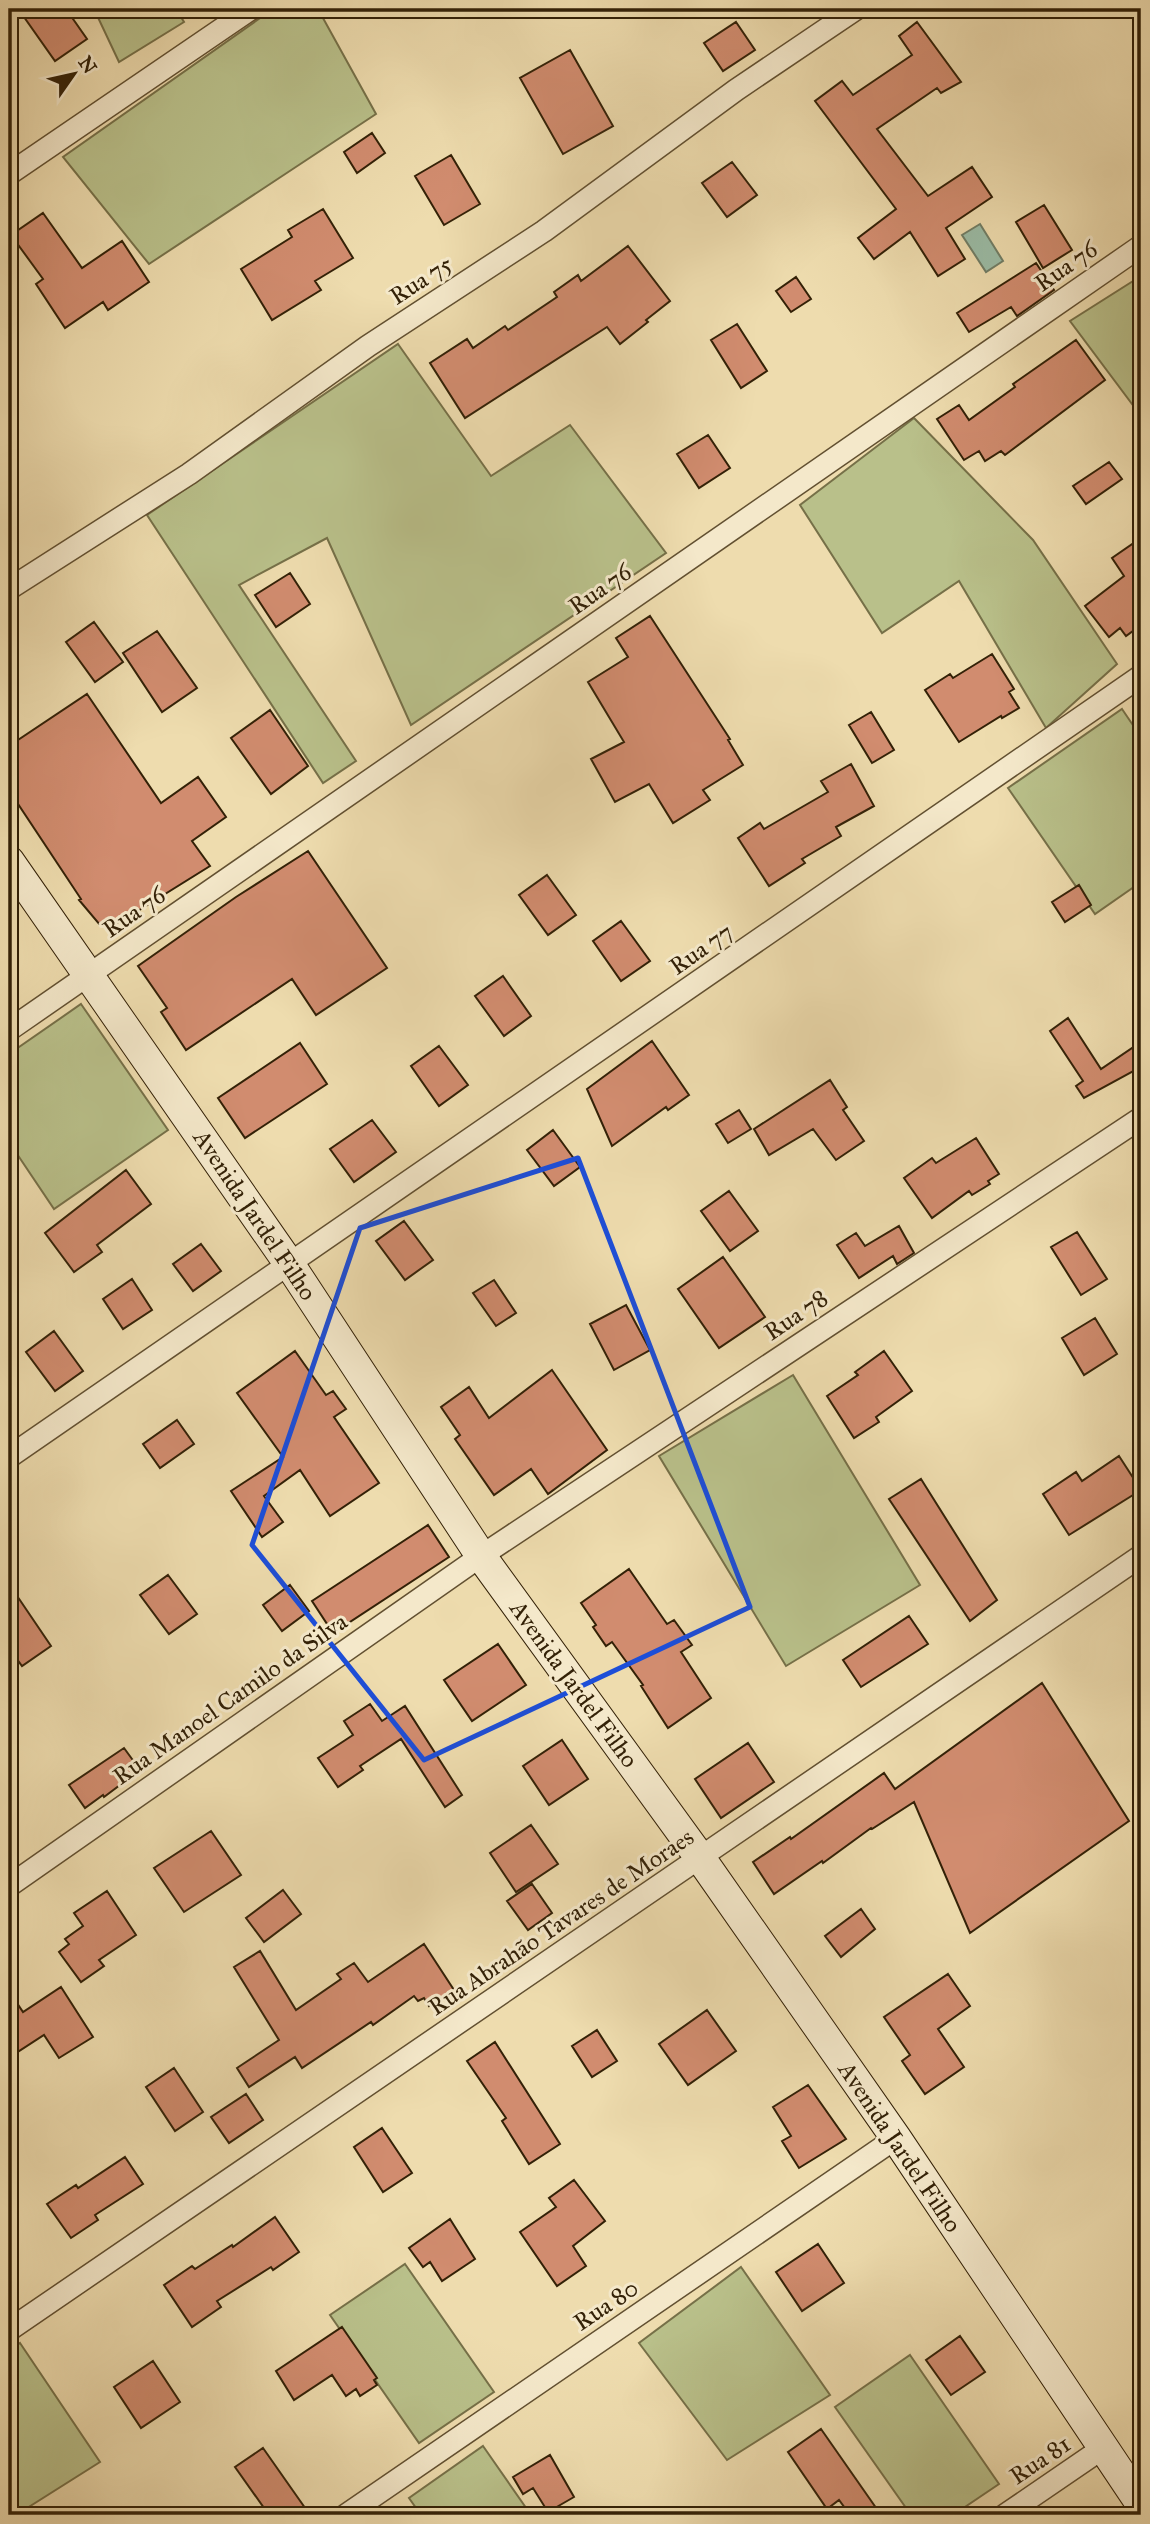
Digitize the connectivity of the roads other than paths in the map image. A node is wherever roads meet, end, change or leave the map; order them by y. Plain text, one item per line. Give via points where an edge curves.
1 (251, 9) edge
2 (856, 9) edge
3 (9, 174) edge
4 (1141, 246) edge
5 (9, 589) edge
6 (1141, 676) edge
7 (9, 862) edge
8 (89, 976) junction
9 (9, 1030) edge
10 (1141, 1118) edge
11 (290, 1265) junction
12 (9, 1457) edge
13 (481, 1556) junction
14 (1141, 1556) edge
15 (701, 1859) junction
16 (9, 1886) edge
17 (895, 2138) junction
18 (9, 2330) edge
19 (1103, 2448) junction
20 (1141, 2504) edge
21 (346, 2515) edge
22 (1005, 2515) edge

1 - 3 street
2 - 5 street, Rua 75 via 736,90 544,231 368,346 189,474
4 - 8 street, Rua 76
6 - 11 street, Rua 77
7 - 8 main road, Avenida Jardel Filho
8 - 9 street, Rua 76
8 - 11 main road, Avenida Jardel Filho
10 - 13 street, Rua 78
11 - 12 street, Rua 77
11 - 13 main road, Avenida Jardel Filho
13 - 15 main road, Avenida Jardel Filho
13 - 16 street, Rua Manoel Camilo da Silva
14 - 15 street, Rua Abrahão Tavares de Moraes
15 - 17 main road, Avenida Jardel Filho
15 - 18 street, Rua Abrahão Tavares de Moraes
17 - 19 main road, Avenida Jardel Filho
17 - 21 street, Rua 80
19 - 20 main road, Avenida Jardel Filho
19 - 22 street, Rua 81

